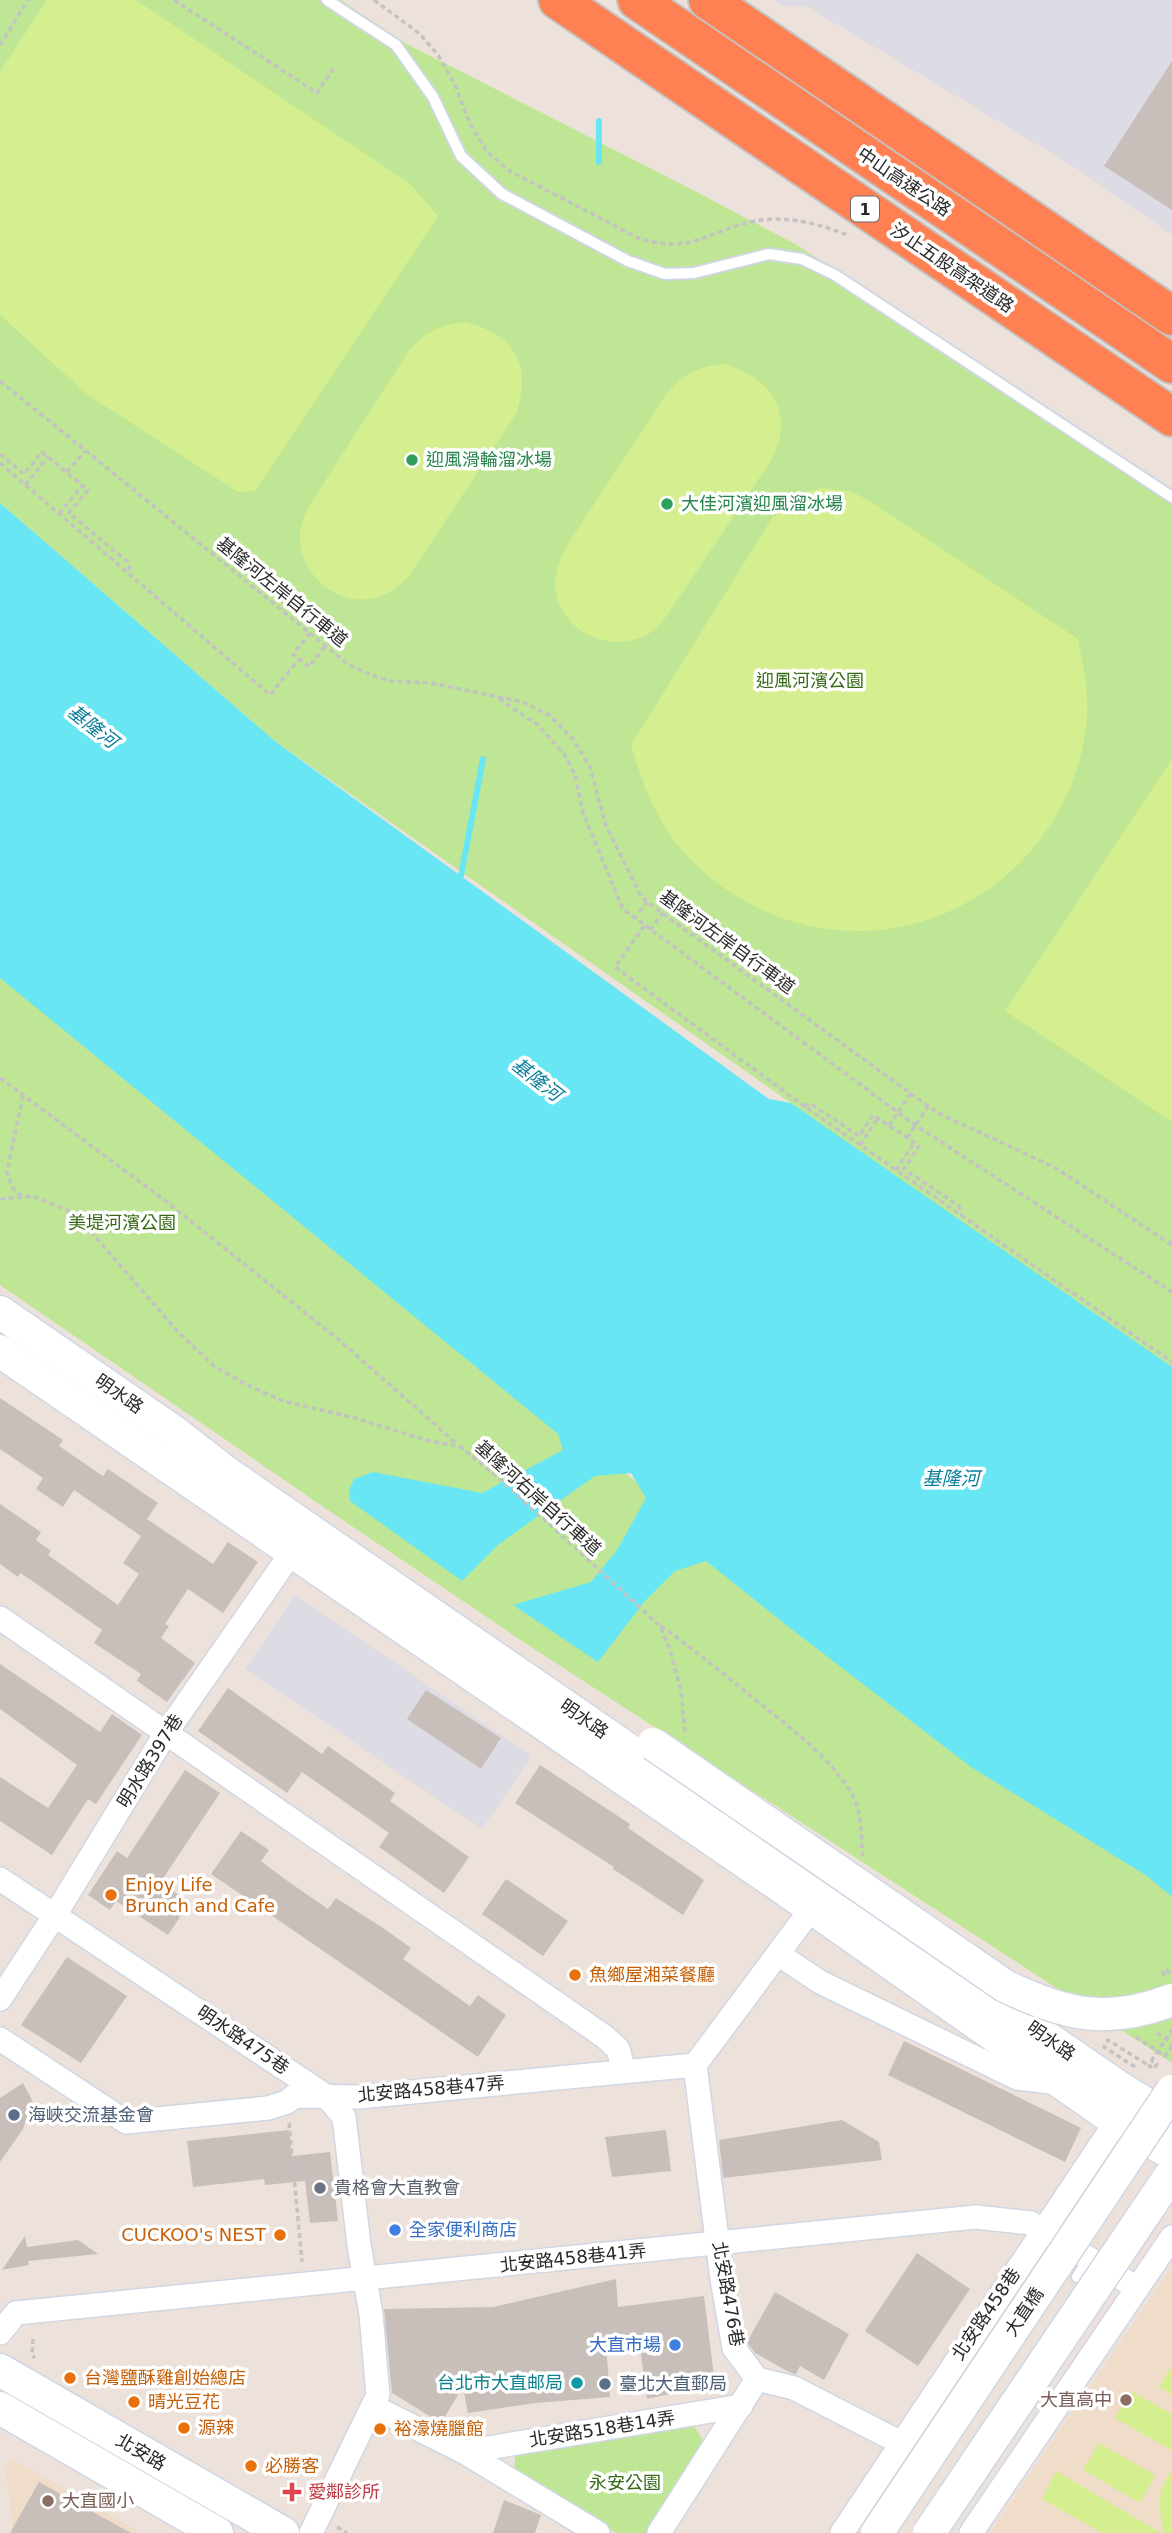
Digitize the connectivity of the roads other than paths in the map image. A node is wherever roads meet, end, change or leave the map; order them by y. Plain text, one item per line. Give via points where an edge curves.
1 (327, 0) edge
2 (558, 0) edge
3 (637, 0) edge
4 (708, 0) edge
5 (1172, 316) edge
6 (1172, 364) edge
7 (1172, 417) edge
8 (1172, 497) edge
9 (0, 1312) edge
10 (0, 1351) edge
11 (177, 1434) junction
12 (300, 1541) junction
13 (0, 1618) edge
14 (166, 1733) junction
15 (0, 1879) edge
16 (812, 1908) junction
17 (55, 1915) junction
18 (778, 1954) junction
19 (0, 1999) edge
20 (1172, 2000) edge
21 (0, 2039) edge
22 (695, 2065) junction
23 (624, 2071) junction
24 (1062, 2084) junction
25 (1172, 2091) edge
26 (1128, 2095) junction
27 (326, 2096) junction
28 (1172, 2120) edge
29 (1172, 2154) edge
30 (1172, 2173) edge
31 (1042, 2229) junction
32 (1172, 2237) edge
33 (719, 2242) junction
34 (365, 2280) junction
35 (1137, 2288) junction
36 (0, 2333) edge
37 (0, 2370) edge
38 (757, 2379) junction
39 (741, 2406) junction
40 (374, 2407) junction
41 (0, 2408) edge
42 (901, 2442) junction
43 (464, 2452) junction
44 (217, 2533) edge
45 (283, 2533) edge
46 (312, 2533) edge
47 (598, 2533) edge
48 (659, 2533) edge
49 (842, 2533) edge
50 (877, 2533) edge
51 (929, 2533) edge
52 (971, 2533) edge

1 - 8 lane via 396,46 433,97 461,156 502,194 628,261 665,274 694,273 769,254 802,259 835,275
2 - 7 highway, 汐止五股高架道路 / 1
3 - 6 highway, 中山高速公路
4 - 5 highway
9 - 11 main road, 明水路
10 - 12 main road, 明水路
11 - 12 main road, 明水路
11 - 20 main road, bridge via 242,1467 1005,1986 1059,2009 1089,2014 1132,2013
12 - 14 street, 明水路397巷
12 - 16 main road, 明水路
12 - 26 main road, 明水路
13 - 14 street
14 - 17 street, 明水路397巷
14 - 23 street via 605,2037 618,2049
15 - 17 street, 明水路475巷
16 - 18 street
16 - 24 main road, 明水路
17 - 19 street, 明水路397巷
17 - 27 street, 明水路475巷
18 - 22 street
18 - 24 street via 820,1982 1017,2078
21 - 27 street, 北安路458巷47弄 via 126,2122 268,2108 294,2096
22 - 23 street, 北安路458巷47弄
22 - 33 street, 北安路476巷
23 - 27 street, 北安路458巷47弄
24 - 26 main road, 明水路
25 - 50 main road, 大直橋, bridge
26 - 28 main road, 明水路
26 - 29 main road, 明水路
26 - 31 street, 北安路458巷
27 - 34 street, 明水路475巷 via 344,2117
30 - 51 main road, bridge
31 - 33 street, 北安路458巷41弄 via 1031,2223 976,2217
31 - 35 street, 北安路458巷41弄 via 1083,2268
31 - 42 street, 北安路458巷
32 - 35 street
33 - 34 street, 北安路458巷41弄
33 - 38 street, 北安路476巷 via 734,2348
34 - 36 street, 北安路458巷41弄 via 16,2314
34 - 40 street, 明水路475巷 via 379,2395
35 - 52 street
37 - 45 main road, 北安路
38 - 39 street
38 - 42 street via 794,2388
39 - 43 street, 北安路518巷14弄
39 - 48 street
40 - 43 street
40 - 46 street
41 - 44 main road, 北安路
42 - 49 street, 北安路458巷
43 - 47 street

